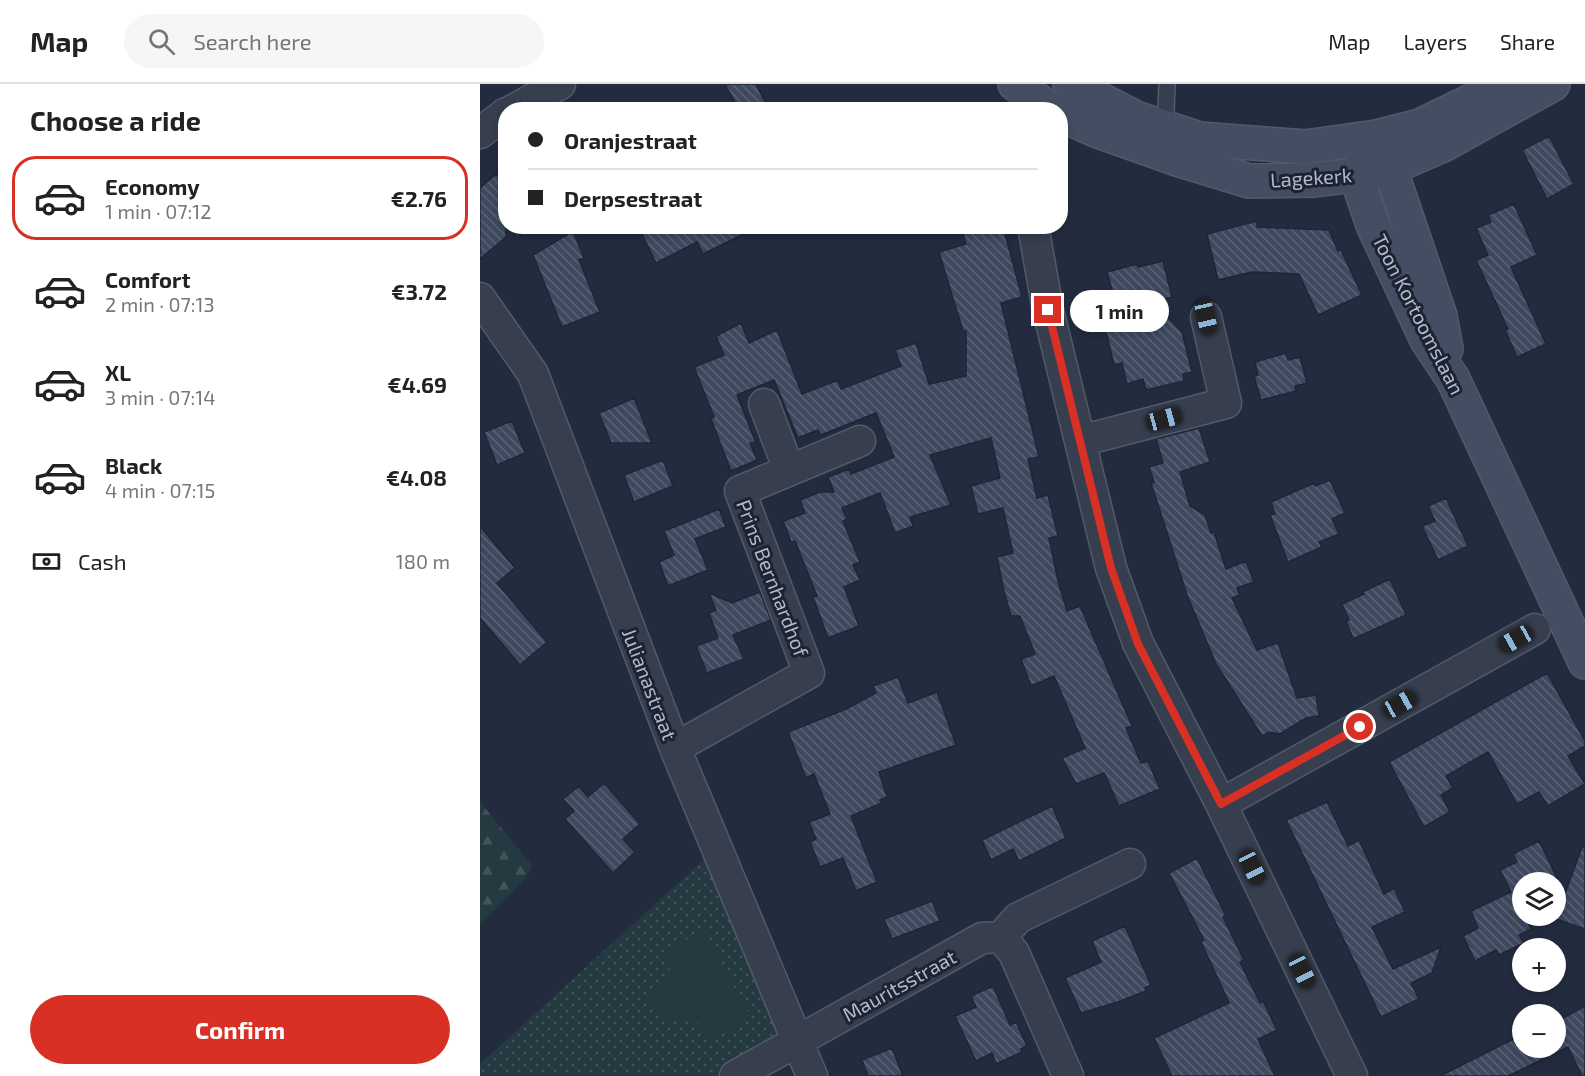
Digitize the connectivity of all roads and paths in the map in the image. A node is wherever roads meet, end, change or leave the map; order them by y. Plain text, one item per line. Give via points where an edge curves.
1 (560, 84) edge
2 (1015, 84) edge
3 (1070, 84) edge
4 (1167, 84) edge
5 (1506, 84) edge
6 (1553, 84) edge
7 (527, 102) edge
8 (1040, 102) edge
9 (1068, 118) edge
10 (498, 119) edge
11 (1163, 126) junction
12 (480, 133) edge
13 (1376, 137) junction
14 (1390, 168) junction
15 (1356, 175) junction
16 (1034, 234) edge
17 (480, 298) edge
18 (1206, 317) dead end
19 (1452, 379) junction
20 (764, 404) dead end
21 (860, 441) dead end
22 (1080, 441) junction
23 (789, 470) junction
24 (1535, 629) dead end
25 (1585, 662) edge
26 (675, 748) junction
27 (1221, 804) junction
28 (1130, 864) dead end
29 (1001, 937) junction
30 (799, 1041) junction
31 (735, 1076) edge
32 (812, 1076) edge
33 (1068, 1076) edge
34 (1352, 1076) edge

1 - 7 street
2 - 8 street
3 - 11 street, Lagekerk via 1136,118
4 - 11 lane
5 - 13 street, Lagekerk via 1420,126
6 - 14 street, Lagekerk via 1443,145
9 - 15 street, Lagekerk via 1177,159 1249,181
10 - 12 street
11 - 13 street, Lagekerk via 1200,139 1305,147
13 - 14 street, Toon Kortoomslaan
13 - 15 street
14 - 15 street, Lagekerk
14 - 19 street, Toon Kortoomslaan via 1440,316
15 - 19 street, Toon Kortoomslaan via 1373,225 1427,340
16 - 22 street via 1048,310
17 - 26 street, Julianastraat via 533,374
18 - 22 street via 1226,403
19 - 25 street, Toon Kortoomslaan
20 - 23 street
21 - 23 street, Prins Bernhardhof
22 - 27 street via 1111,568 1138,644
23 - 26 street, Prins Bernhardhof via 740,491 809,672
24 - 27 street
26 - 30 street, Julianastraat
27 - 34 street
28 - 29 street via 1018,918
29 - 30 street, Mauritsstraat via 982,938
29 - 33 street via 1014,953
30 - 31 street, Mauritsstraat
30 - 32 street, Julianastraat

